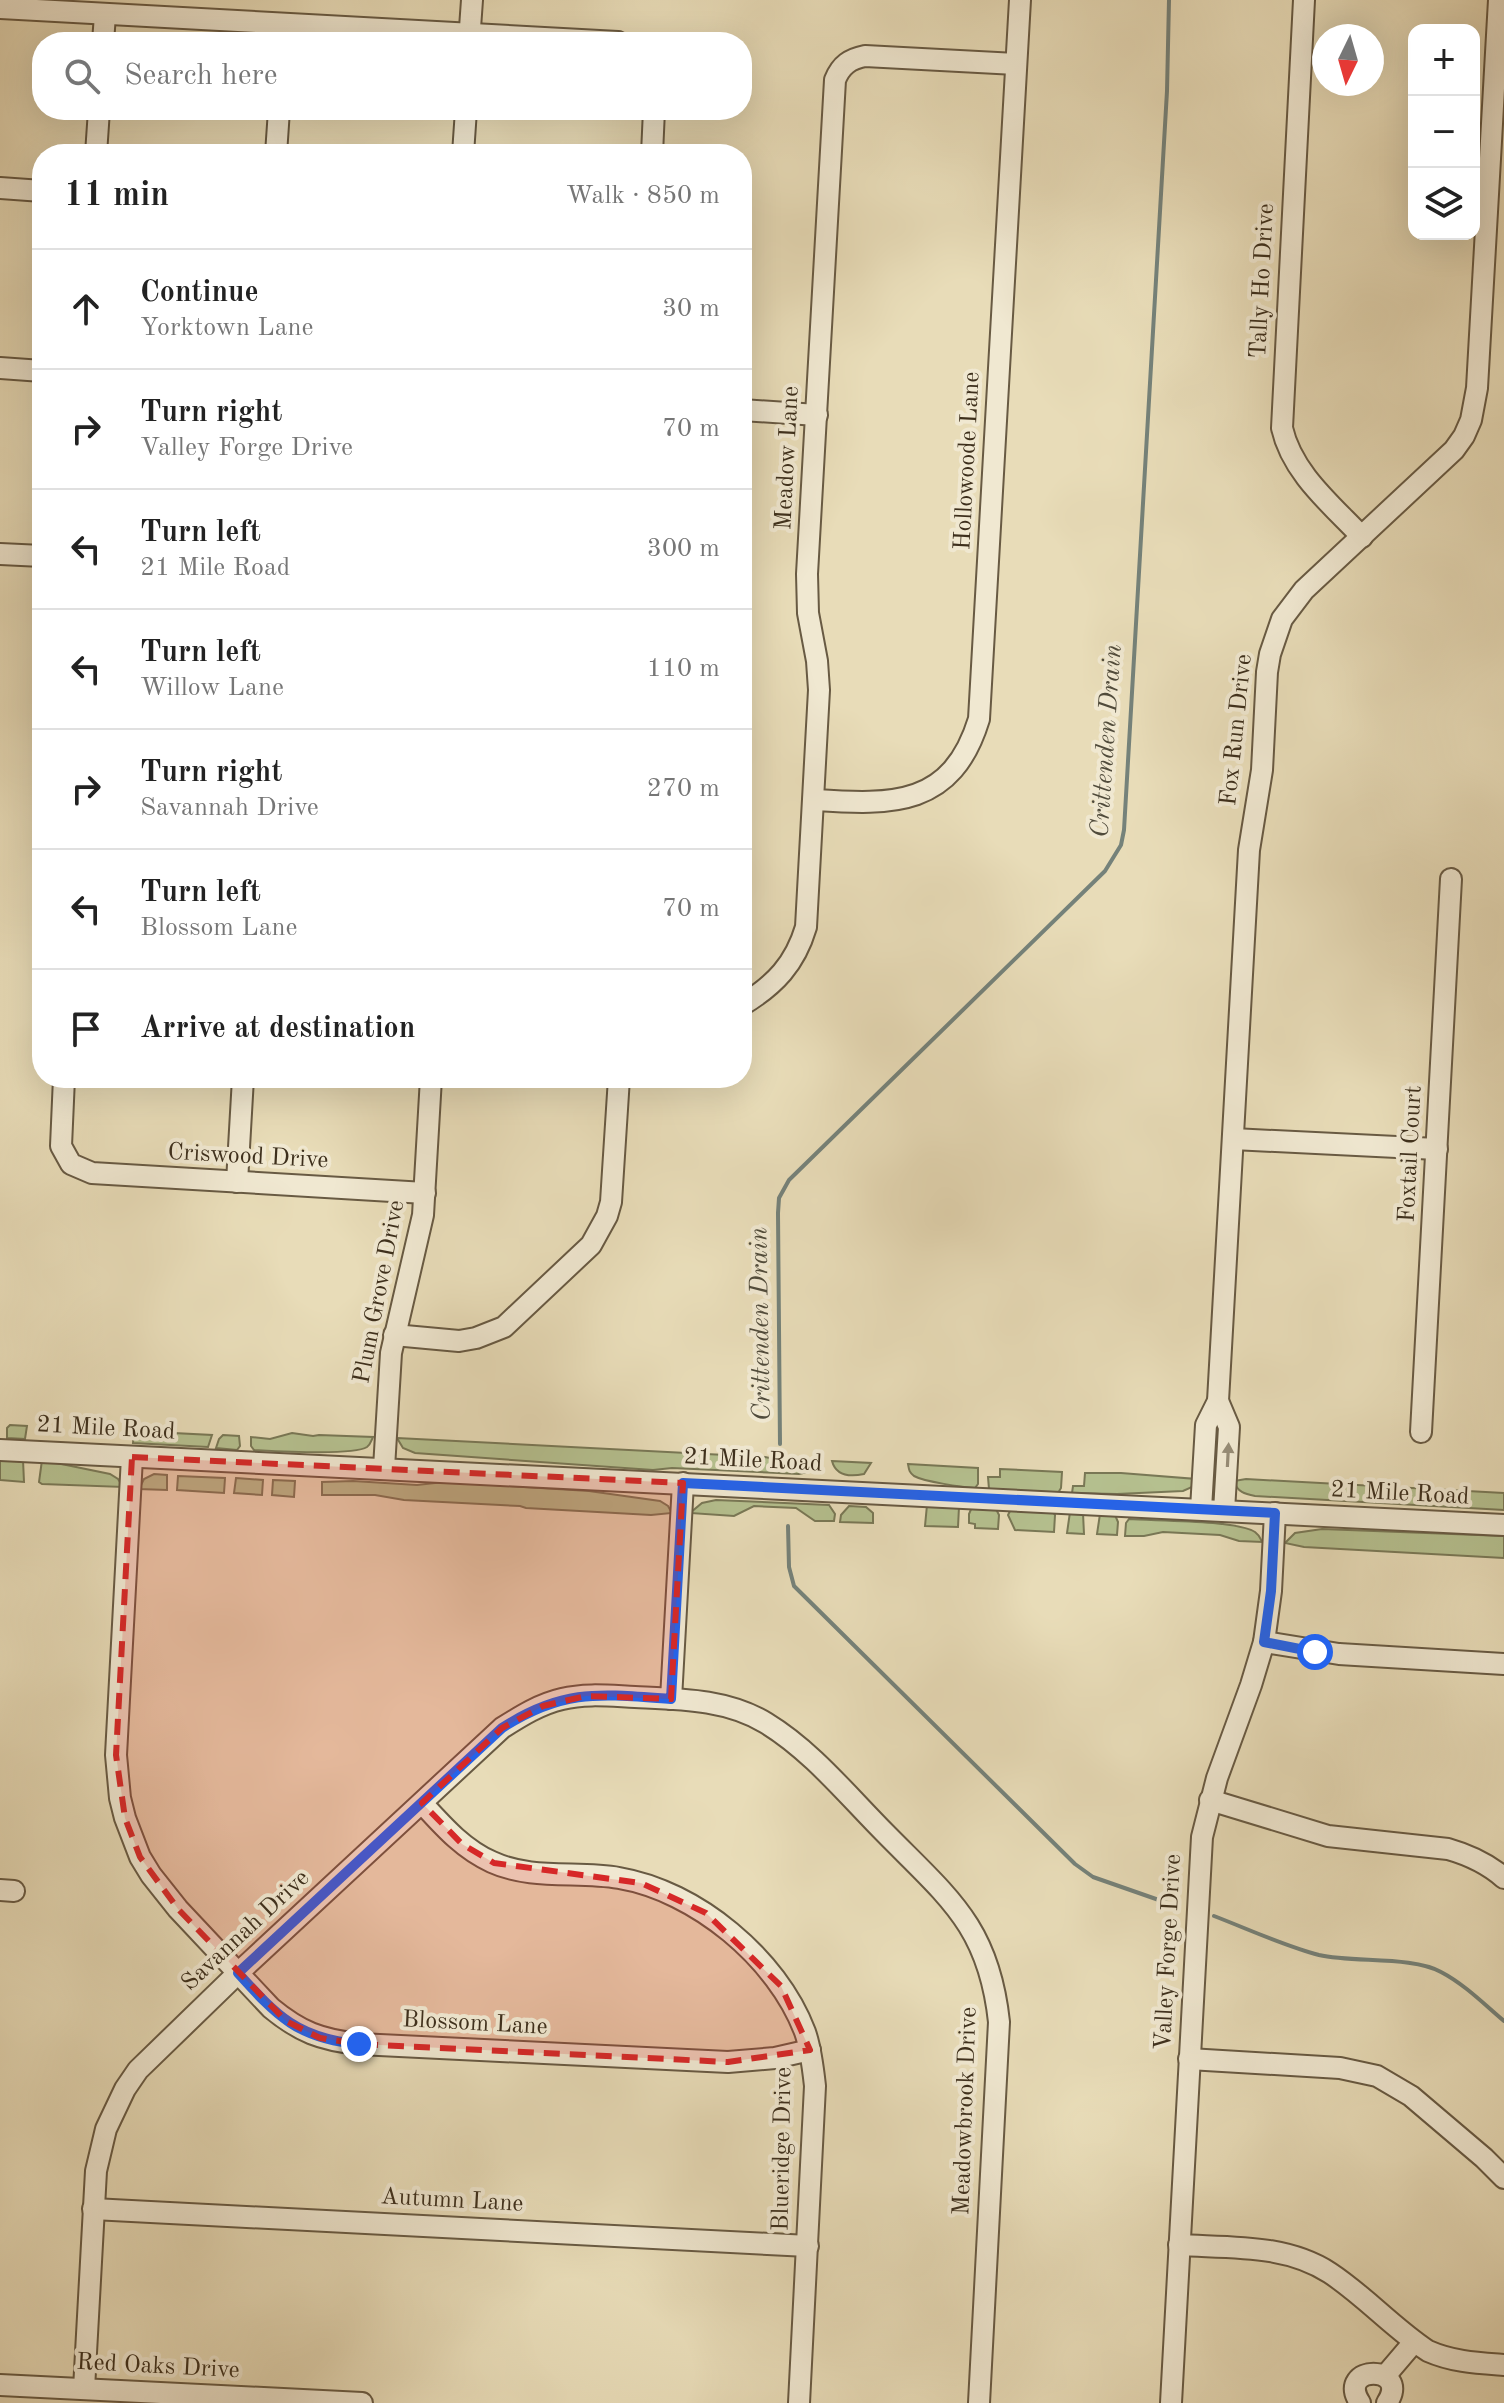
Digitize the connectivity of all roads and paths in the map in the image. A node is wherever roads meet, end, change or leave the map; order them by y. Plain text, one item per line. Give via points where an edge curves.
1 (472, 0) edge
2 (1020, 0) edge
3 (1304, 0) edge
4 (1499, 0) edge
5 (0, 8) edge
6 (105, 15) junction
7 (104, 32) edge
8 (273, 32) edge
9 (470, 32) edge
10 (1016, 64) junction
11 (98, 120) edge
12 (278, 120) edge
13 (465, 120) edge
14 (654, 120) edge
15 (97, 144) edge
16 (277, 144) edge
17 (464, 144) edge
18 (652, 144) edge
19 (0, 188) edge
20 (32, 190) edge
21 (0, 368) edge
22 (32, 370) edge
23 (752, 411) edge
24 (817, 415) junction
25 (1362, 537) junction
26 (0, 554) edge
27 (32, 556) edge
28 (815, 800) junction
29 (1451, 879) dead end
30 (752, 999) edge
31 (63, 1088) edge
32 (242, 1088) edge
33 (430, 1088) edge
34 (618, 1088) edge
35 (1233, 1139) junction
36 (1437, 1149) junction
37 (237, 1182) junction
38 (425, 1193) junction
39 (394, 1335) junction
40 (1218, 1401) junction
41 (1421, 1432) dead end
42 (0, 1450) edge
43 (132, 1457) junction
44 (384, 1468) junction
45 (683, 1483) junction
46 (1201, 1509) junction
47 (1224, 1511) junction
48 (1275, 1513) junction
49 (1504, 1525) edge
50 (1264, 1642) junction
51 (1504, 1664) edge
52 (671, 1699) junction
53 (1210, 1800) junction
54 (422, 1803) junction
55 (1504, 1878) edge
56 (238, 1973) junction
57 (810, 2050) junction
58 (1189, 2059) junction
59 (1504, 2178) edge
60 (93, 2209) junction
61 (1179, 2245) junction
62 (808, 2246) junction
63 (1414, 2342) junction
64 (1504, 2365) edge
65 (1385, 2376) junction
66 (0, 2385) edge
67 (84, 2389) junction
68 (334, 2402) edge
69 (362, 2403) edge
70 (799, 2403) edge
71 (979, 2403) edge
72 (1171, 2403) edge
73 (1360, 2403) edge
74 (1387, 2403) edge

1 - 9 street
2 - 10 street, Hollowoode Lane
3 - 25 street, Tally Ho Drive via 1282,428 1302,472
4 - 25 street, Fox Run Drive via 1475,404 1454,450
5 - 6 street
6 - 7 street
6 - 8 street
10 - 24 street, Meadow Lane via 865,56 845,63 839,72
10 - 28 street, Hollowoode Lane via 979,719 956,765 934,787 882,802
11 - 15 street
12 - 16 street
13 - 17 street
14 - 18 street
19 - 20 street
21 - 22 street
23 - 24 street
24 - 28 street, Meadow Lane via 807,574 819,675
25 - 35 street, Fox Run Drive via 1291,605 1270,654 1262,770 1249,850
26 - 27 street
28 - 30 street, Meadow Lane via 802,942 785,971
29 - 36 street, Foxtail Court
31 - 37 street, Criswood Drive via 60,1137 65,1156 80,1169 101,1175
32 - 37 street
33 - 38 street, Plum Grove Drive
34 - 39 street via 611,1202 591,1245 517,1317 492,1333 459,1341
35 - 36 street
35 - 40 street, Fox Run Drive
36 - 41 street, Foxtail Court
37 - 38 street, Criswood Drive
38 - 39 street, Plum Grove Drive via 421,1233
39 - 44 street, Plum Grove Drive
40 - 46 street, Fox Run Drive via 1206,1425
47 -> 40 street, Fox Run Drive via 1229,1427
42 - 43 street, 21 Mile Road
43 - 44 street, 21 Mile Road
43 - 56 street, Blossom Lane via 116,1755 120,1798 151,1875
44 - 45 street, 21 Mile Road
45 - 46 street, 21 Mile Road
45 - 52 street
46 - 47 street, 21 Mile Road
47 - 48 street, 21 Mile Road
48 - 49 street, 21 Mile Road
48 - 50 street, Valley Forge Drive
50 - 51 street via 1339,1654
50 - 53 street, Valley Forge Drive
52 - 54 street, Savannah Drive via 586,1696 543,1706 502,1728
52 - 71 street, Meadowbrook Drive via 746,1713 795,1743 952,1901 981,1947 999,2022
53 - 55 street via 1328,1836 1448,1849 1483,1862
53 - 58 street, Valley Forge Drive via 1199,1861
54 - 56 street, Savannah Drive
54 - 57 street, Blueridge Drive via 462,1844 494,1863 641,1883 706,1913 781,1986
56 - 57 street, Blossom Lane via 286,2021 338,2042 728,2062
56 - 60 street, Savannah Drive via 151,2056 125,2089 100,2150
57 - 62 street, Blueridge Drive via 815,2108
58 - 59 street via 1340,2068 1377,2076 1411,2096
58 - 61 street, Valley Forge Drive
60 - 62 street, Autumn Lane
60 - 67 street, Savannah Drive
61 - 63 street via 1276,2252 1312,2263 1342,2281
61 - 72 street, Valley Forge Drive
62 - 70 street, Blueridge Drive
63 - 64 street via 1445,2358
63 - 65 street
65 - 73 street via 1369,2373 1359,2379 1355,2390
65 - 74 street via 1392,2392
66 - 67 street, Red Oaks Drive
67 - 68 street, Red Oaks Drive
68 - 69 street, Red Oaks Drive

